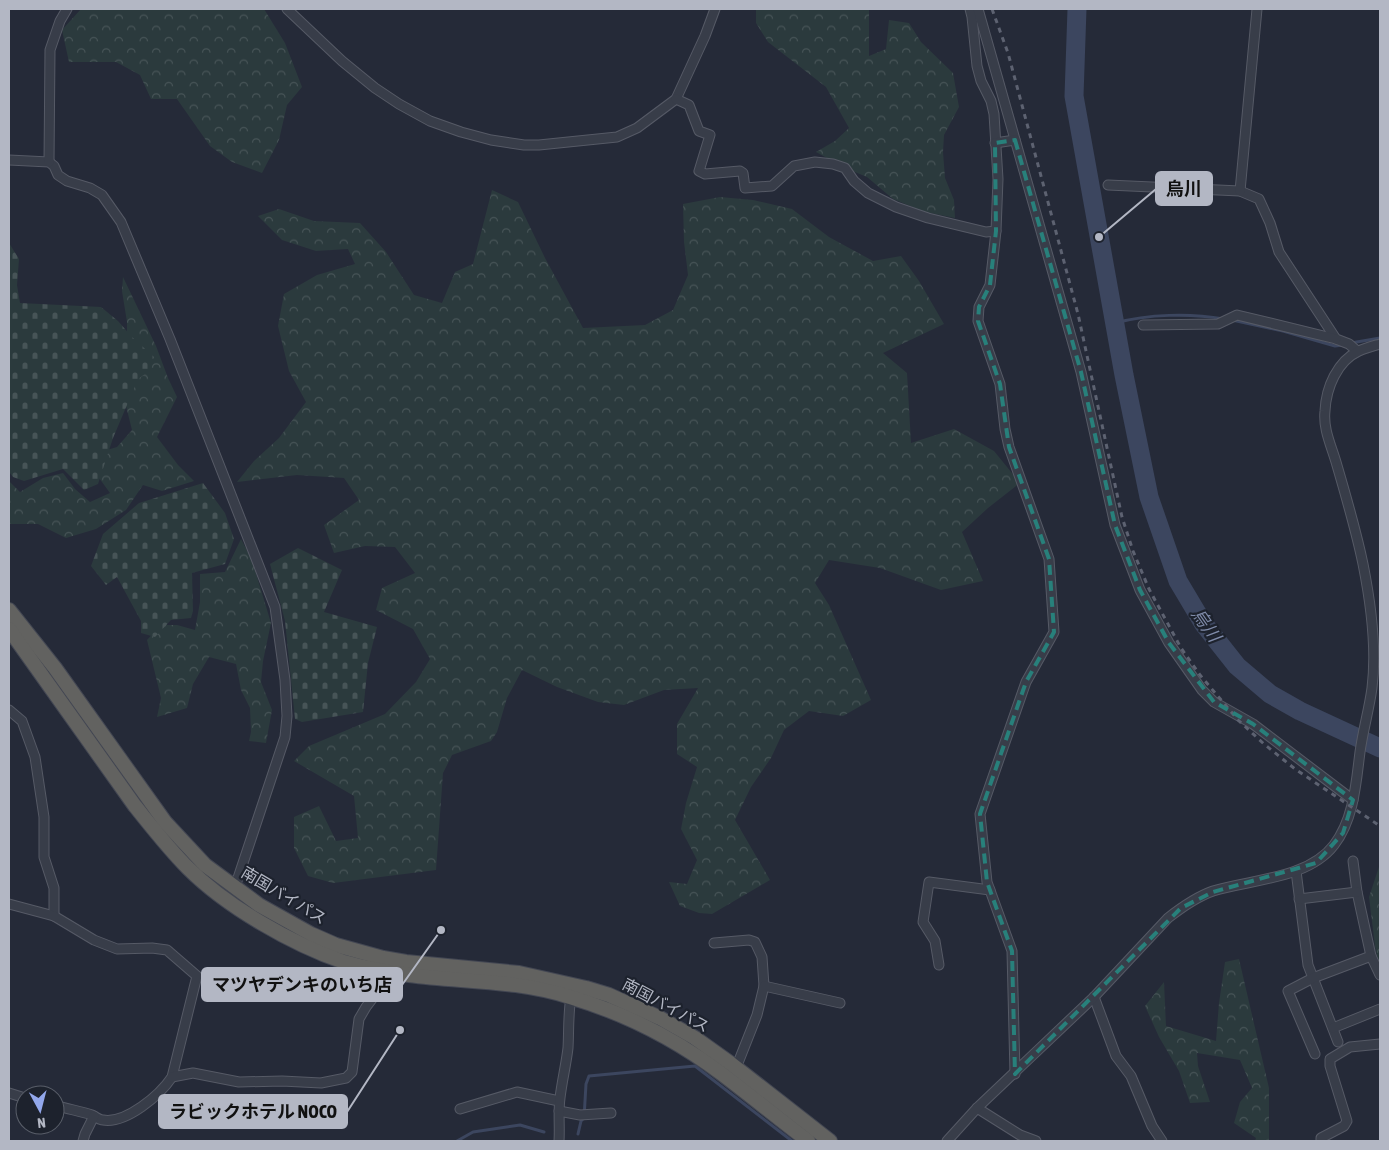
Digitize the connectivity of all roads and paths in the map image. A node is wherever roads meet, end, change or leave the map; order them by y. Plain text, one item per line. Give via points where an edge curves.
1 (67, 9) edge
2 (287, 9) edge
3 (715, 9) edge
4 (970, 9) edge
5 (978, 9) edge
6 (1258, 9) edge
7 (676, 98) junction
8 (1015, 140) junction
9 (995, 143) junction
10 (9, 160) edge
11 (49, 162) junction
12 (1108, 185) dead end
13 (1240, 191) junction
14 (996, 231) junction
15 (1143, 325) dead end
16 (1336, 339) junction
17 (1380, 344) edge
18 (1357, 352) junction
19 (9, 610) edge
20 (9, 629) edge
21 (9, 710) edge
22 (1353, 800) junction
23 (1353, 861) dead end
24 (1296, 870) junction
25 (235, 887) junction
26 (990, 890) junction
27 (1357, 892) junction
28 (1299, 899) junction
29 (9, 904) edge
30 (54, 916) junction
31 (714, 944) dead end
32 (1371, 956) junction
33 (382, 964) junction
34 (939, 964) dead end
35 (1380, 975) edge
36 (1313, 978) junction
37 (764, 986) junction
38 (1094, 996) junction
39 (571, 997) junction
40 (840, 1004) dead end
41 (1380, 1009) edge
42 (1333, 1028) junction
43 (1338, 1042) dead end
44 (1380, 1044) edge
45 (1315, 1054) dead end
46 (736, 1068) junction
47 (1015, 1074) junction
48 (172, 1077) junction
49 (560, 1101) junction
50 (977, 1108) junction
51 (65, 1109) edge
52 (460, 1109) dead end
53 (559, 1111) junction
54 (611, 1112) dead end
55 (94, 1116) junction
56 (84, 1141) edge
57 (559, 1141) edge
58 (808, 1141) edge
59 (830, 1141) edge
60 (947, 1141) edge
61 (1036, 1141) edge
62 (1162, 1141) edge
63 (1321, 1141) edge

1 - 11 street via 50,50
2 - 7 street via 342,61 399,104 430,121 491,140 539,145 617,137 637,128
3 - 7 street
4 - 9 street via 977,66 994,114
5 - 8 street
6 - 13 street
7 - 14 street via 689,105 699,131 710,135 699,171 705,174 740,171 745,188 754,188 772,186 794,166 815,162 833,164 845,168 868,193 896,207 986,232
8 - 9 street
8 - 22 street via 1081,372 1115,525 1140,590 1168,643 1214,702 1253,724
9 - 14 street via 998,179
10 - 11 street
11 - 25 street via 67,181 90,188 102,196 120,222 170,338 275,607 286,680 285,737
12 - 13 street
13 - 16 street via 1259,199 1280,252
14 - 26 street via 990,285 979,307 978,321 1000,384 1009,447 1049,559 1054,632 1026,682 980,814
15 - 16 street via 1218,324 1237,315
16 - 18 street via 1349,344
17 - 18 street
18 - 22 street via 1342,363 1334,377 1324,412 1327,437 1363,566 1371,619 1372,690
19 - 25 highway, 南国バイパス via 55,668 164,822 205,865
20 - 33 highway, 南国バイパス via 136,806 189,869 233,905 312,949 336,958
21 - 30 street via 22,721 35,757 44,817 44,857 54,888
22 - 24 street via 1343,833 1334,846 1316,863
23 - 27 street
24 - 28 street
24 - 38 street via 1213,892 1189,903 1168,918
25 - 33 highway, 南国バイパス via 311,934
26 - 34 street via 929,882 923,922 935,941
26 - 47 street via 1012,951
27 - 28 street
27 - 32 street
28 - 36 street via 1308,965
29 - 30 street
30 - 48 street via 94,940 117,949 167,950 197,976
31 - 37 street via 755,942 762,957
32 - 35 street
32 - 36 street
33 - 39 highway, 南国バイパス via 535,988
33 - 46 highway, 南国バイパス via 406,962 519,973 586,988 660,1018 695,1038
33 - 48 street via 378,990 361,1014 352,1072 346,1078 321,1083 239,1082 193,1073
36 - 42 street
36 - 45 street via 1288,991
37 - 40 street
37 - 46 street
38 - 47 street
38 - 62 street via 1116,1056 1131,1076 1152,1126
39 - 49 street
39 - 58 highway, 南国バイパス via 659,1033 721,1073
41 - 42 street
42 - 43 street
44 - 63 street via 1350,1047 1330,1059 1347,1121
46 - 59 highway, 南国バイパス
47 - 50 street
48 - 55 street via 166,1086 130,1114 102,1120
49 - 52 street via 517,1092
49 - 53 street
50 - 60 street
50 - 61 street via 1020,1135
51 - 55 street
53 - 54 street via 580,1115
53 - 57 street
55 - 56 street

